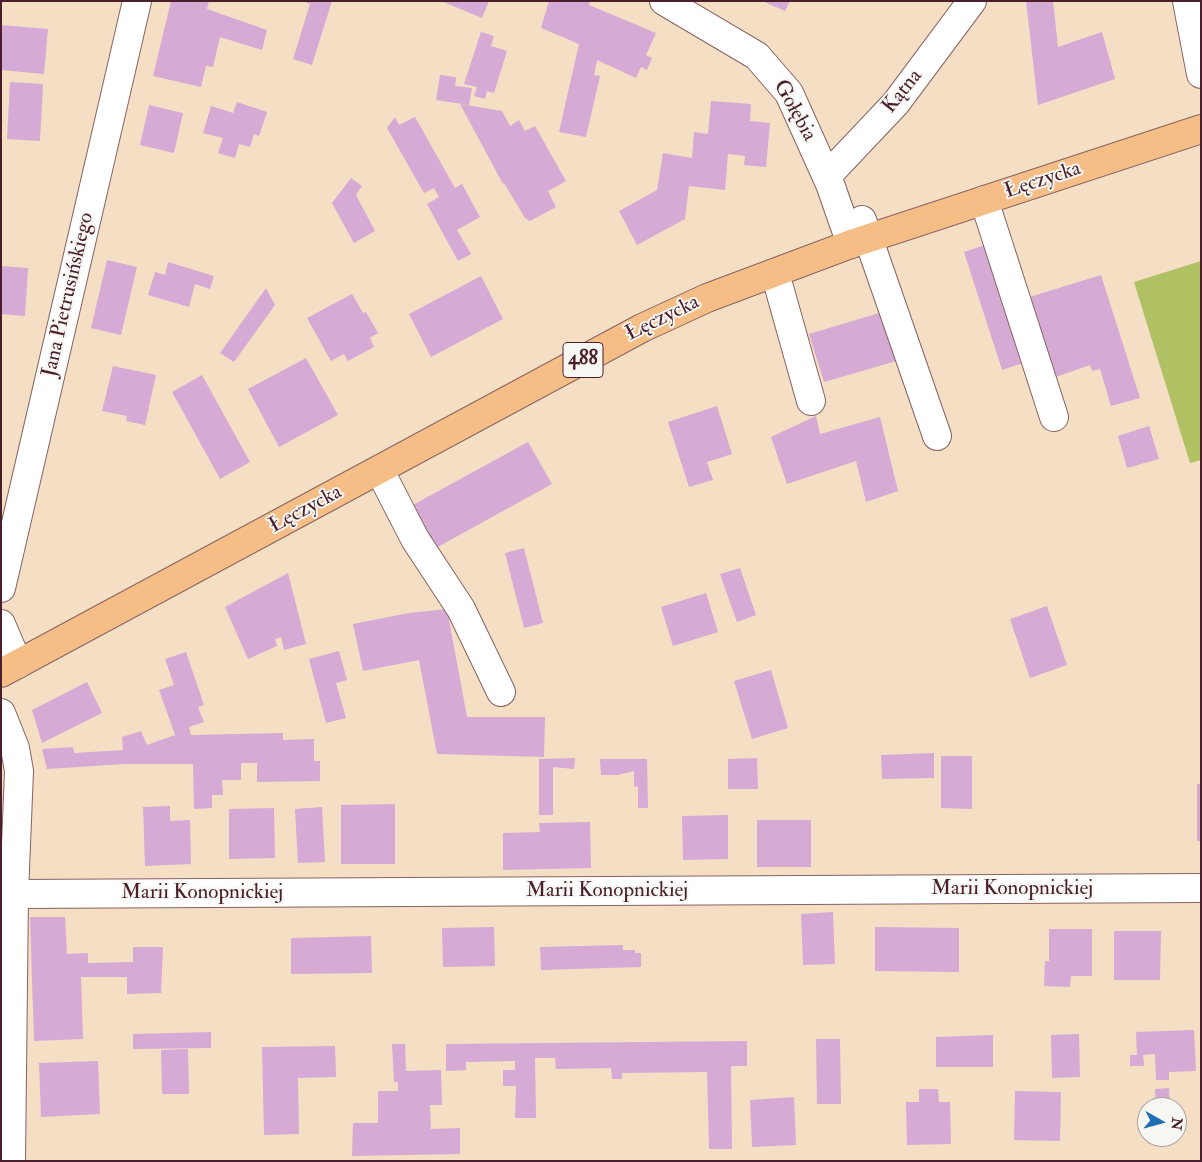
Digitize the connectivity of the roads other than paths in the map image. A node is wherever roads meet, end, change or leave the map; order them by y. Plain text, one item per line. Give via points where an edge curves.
1 (137, 1) edge
2 (664, 1) edge
3 (972, 1) edge
4 (1187, 1) edge
5 (1201, 74) edge
6 (1201, 129) edge
7 (827, 176) junction
8 (984, 200) junction
9 (860, 234) junction
10 (775, 272) junction
11 (811, 401) dead end
12 (1054, 417) dead end
13 (937, 436) dead end
14 (380, 471) junction
15 (1, 588) edge
16 (1, 624) edge
17 (9, 669) edge
18 (501, 692) dead end
19 (1, 713) edge
20 (1201, 888) edge
21 (14, 894) junction
22 (11, 1161) edge

1 - 15 street, Jana Pietrusińskiego
2 - 7 street, Gołębia via 757,56 789,92
3 - 7 street, Kątna via 896,103
4 - 5 street
6 - 8 main road, Łęczycka / 488
7 - 9 street, Gołębia
8 - 9 main road, Łęczycka / 488
8 - 12 street
9 - 10 main road, Łęczycka / 488
9 - 13 street, Gołębia
10 - 11 street
10 - 14 main road, Łęczycka / 488 via 642,328
14 - 17 main road, Łęczycka / 488
14 - 18 street via 415,540 461,609
16 - 17 street
19 - 21 street via 15,748 19,771
20 - 21 street, Marii Konopnickiej
21 - 22 street

